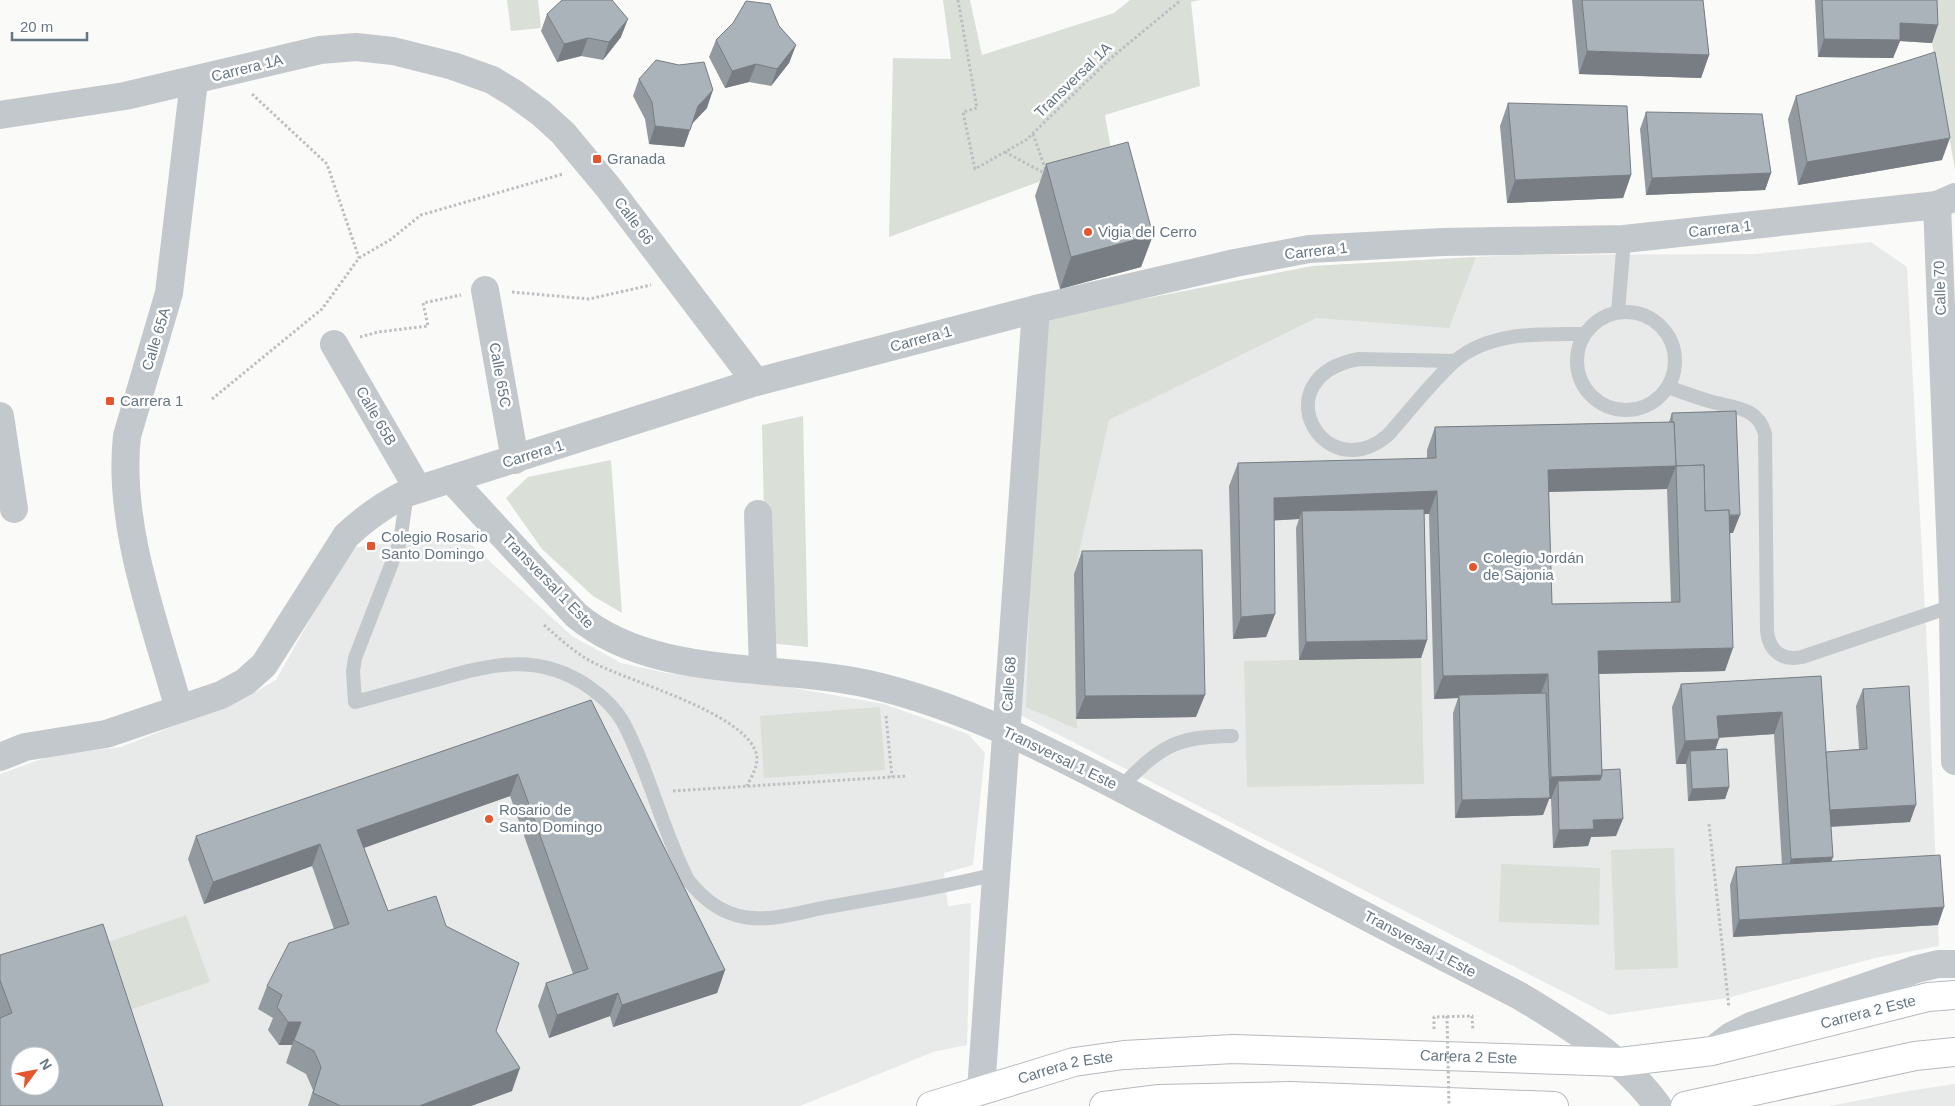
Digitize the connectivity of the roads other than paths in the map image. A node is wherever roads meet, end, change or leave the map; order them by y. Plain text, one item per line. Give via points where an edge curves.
1 (492, 80) joint
2 (194, 82) junction
3 (0, 115) edge
4 (1946, 201) edge
5 (1624, 239) junction
6 (485, 290) dead end
7 (1036, 309) junction
8 (1618, 312) junction
9 (1584, 334) junction
10 (334, 344) dead end
11 (1455, 361) junction
12 (756, 382) junction
13 (1668, 387) junction
14 (0, 416) edge
15 (514, 460) junction
16 (451, 478) junction
17 (412, 491) junction
18 (14, 509) dead end
19 (758, 514) dead end
20 (1954, 608) edge
21 (763, 670) junction
22 (179, 709) junction
23 (1006, 730) junction
24 (1232, 736) dead end
25 (0, 757) edge
26 (1955, 761) edge
27 (1120, 788) junction
28 (996, 874) junction
29 (1955, 964) edge
30 (1955, 995) edge
31 (1712, 1051) junction
32 (1955, 1052) edge
33 (1620, 1062) junction
34 (980, 1090) junction
35 (1700, 1105) edge
36 (931, 1106) edge
37 (1104, 1106) edge
38 (1554, 1106) edge
39 (1658, 1106) edge

1 - 2 street, Carrera 1A via 418,56 356,46 320,50
1 - 12 street, Calle 66 via 563,132
2 - 3 street, Carrera 1A
2 - 22 street, Calle 65A via 170,294 126,436 124,470 127,515
4 - 5 street, Carrera 1
4 - 20 street, Calle 70
5 - 7 street, Carrera 1 via 1442,242 1309,249 1159,279
5 - 8 lane
6 - 15 street, Calle 65C
7 - 12 street, Carrera 1
7 - 23 street, Calle 68
8 - 9 lane via 1600,318
8 - 13 lane via 1646,315 1667,334 1676,360
9 - 11 lane via 1510,337 1484,345
9 - 13 lane via 1579,346 1578,371 1590,394 1600,403 1611,408 1637,410 1655,401
10 - 17 street, Calle 65B
11 - 11 lane via 1358,358 1345,361 1321,374 1313,383 1309,394 1310,418 1315,429 1332,446 1355,451 1376,445
12 - 15 street, Carrera 1
13 - 20 lane via 1744,409 1758,418 1763,426 1767,631 1771,647 1778,654 1792,659 1802,657
14 - 18 street
15 - 16 street, Carrera 1
16 - 17 street, Carrera 1
16 - 21 street, Transversal 1 Este via 576,615 594,630 631,648 670,658
17 - 22 street, Carrera 1 via 384,504 346,536 264,665 245,682
17 - 28 lane via 400,542 355,658 355,702 490,666 513,663 549,667 578,679 607,702 622,720 688,880 713,905 745,917 785,915
19 - 21 street
20 - 26 street, Calle 70
21 - 23 street, Transversal 1 Este via 827,677 898,691
22 - 25 street, Carrera 1 via 106,734 25,747
23 - 27 street, Transversal 1 Este
23 - 28 street, Calle 68
24 - 27 lane via 1195,737 1168,746
27 - 33 street, Transversal 1 Este via 1520,996
28 - 34 street, Calle 68
29 - 31 street via 1917,969 1750,1026
30 - 31 main road, Carrera 2 Este via 1892,1005
31 - 33 main road, Carrera 2 Este
32 - 35 main road via 1888,1061
33 - 34 main road, Carrera 2 Este via 1233,1049 1124,1055 1074,1062
33 - 39 street, Transversal 1 Este
34 - 36 main road, Carrera 2 Este
37 - 38 main road via 1159,1099 1282,1096

